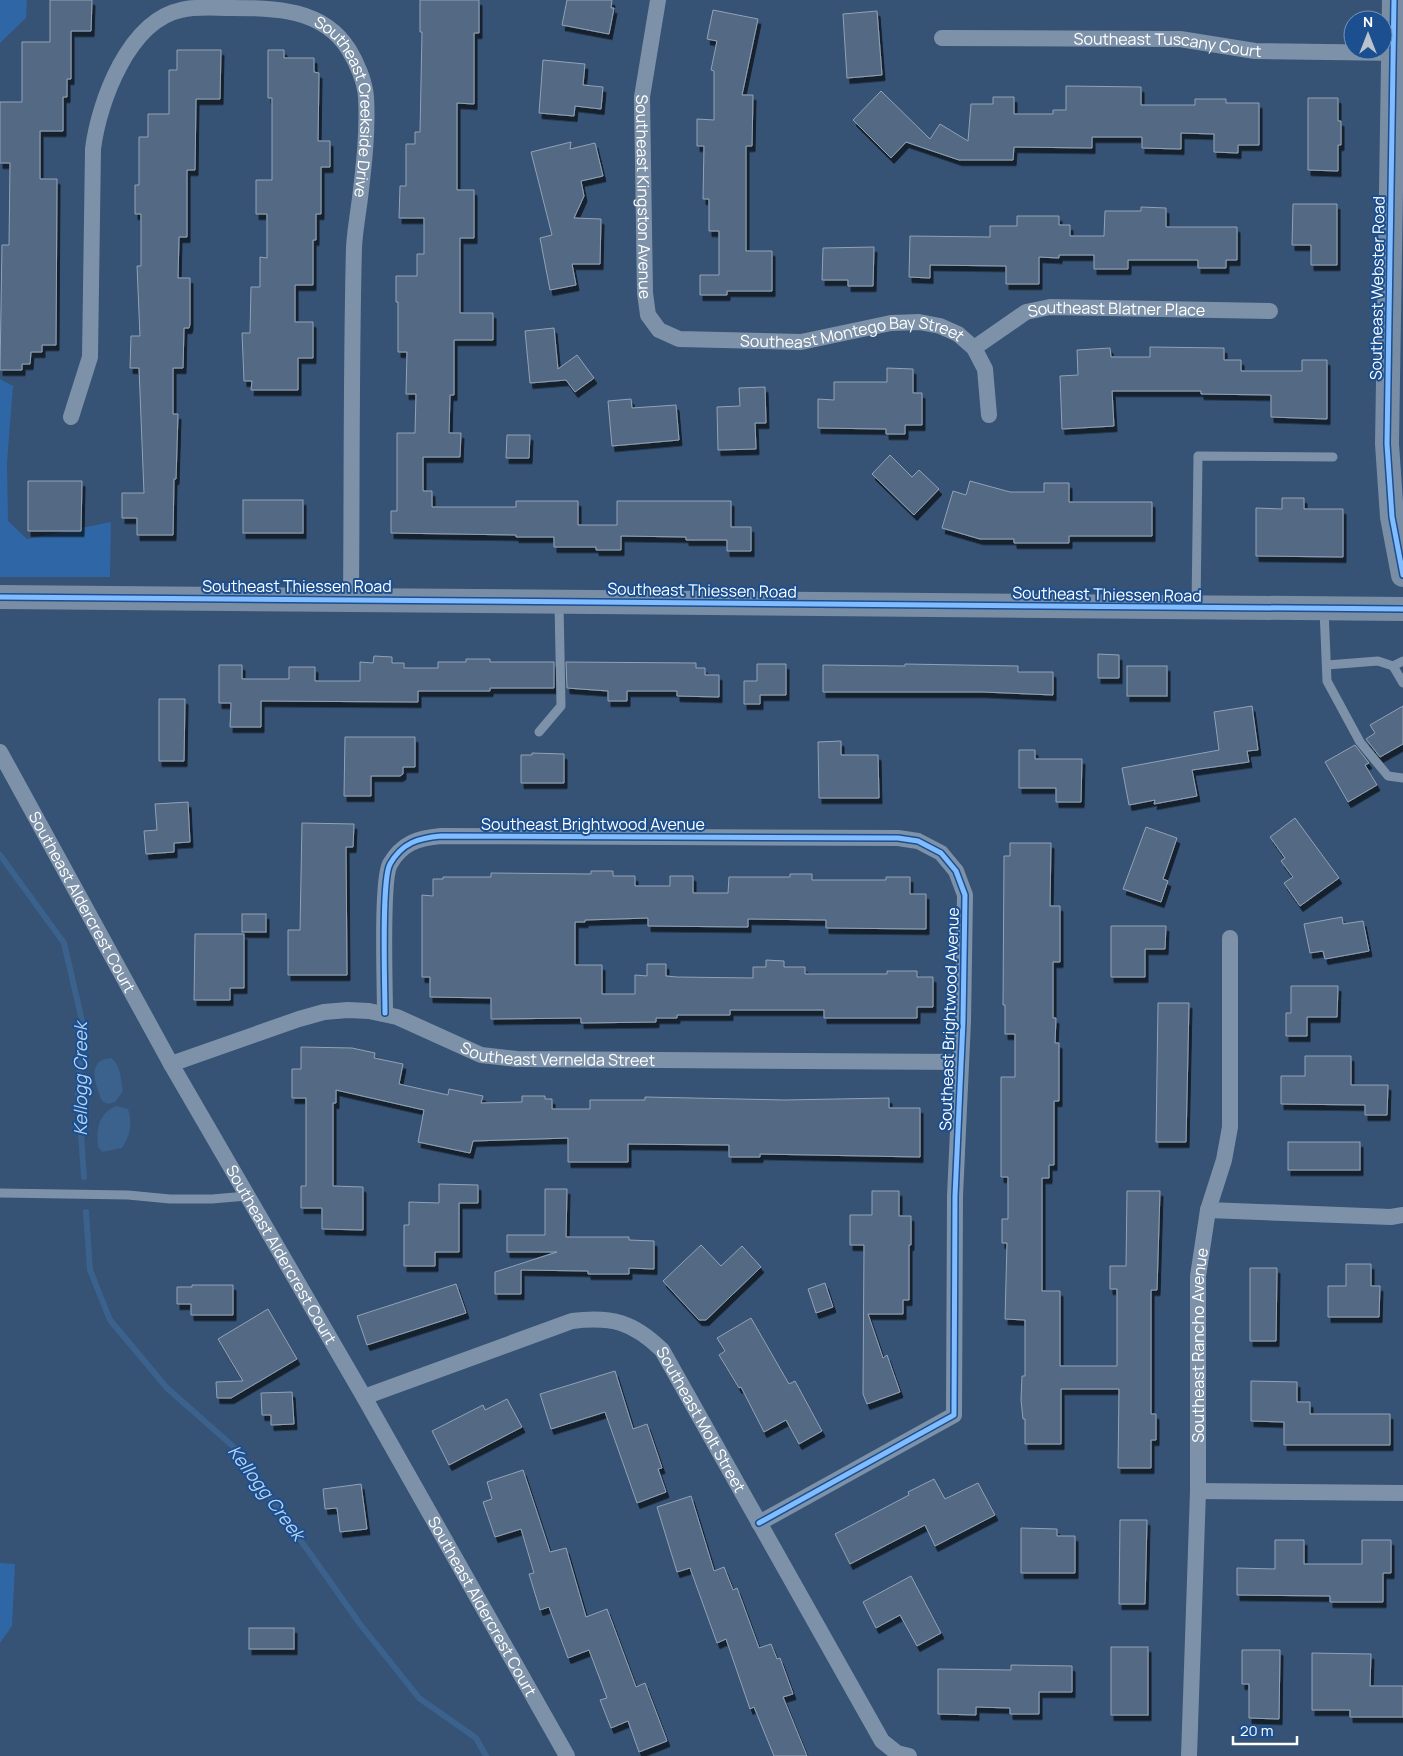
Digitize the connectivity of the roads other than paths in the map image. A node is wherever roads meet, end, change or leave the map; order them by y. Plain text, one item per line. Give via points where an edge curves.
1 (658, 0) edge
2 (1394, 0) edge
3 (942, 38) dead end
4 (1398, 53) edge
5 (1270, 311) dead end
6 (659, 330) joint
7 (974, 348) junction
8 (989, 415) dead end
9 (71, 417) dead end
10 (1333, 457) dead end
11 (1403, 575) edge
12 (0, 597) edge
13 (351, 599) junction
14 (558, 601) junction
15 (1196, 607) junction
16 (1324, 609) junction
17 (1403, 609) edge
18 (1403, 661) edge
19 (1327, 665) junction
20 (1393, 666) junction
21 (1403, 683) edge
22 (539, 732) dead end
23 (0, 752) edge
24 (1403, 778) edge
25 (1230, 938) dead end
26 (385, 1013) junction
27 (961, 1062) junction
28 (171, 1064) junction
29 (0, 1193) edge
30 (247, 1196) junction
31 (1208, 1210) junction
32 (1403, 1215) edge
33 (364, 1397) junction
34 (1198, 1491) junction
35 (1403, 1493) edge
36 (759, 1523) junction
37 (567, 1756) edge
38 (909, 1756) edge
39 (1189, 1756) edge

1 - 6 street, Southeast Kingston Avenue via 642,97 645,293 648,315
2 - 4 main road, Southeast Webster Road
3 - 4 street, Southeast Tuscany Court via 1180,38 1255,51
4 - 11 main road, Southeast Webster Road via 1391,444 1392,517
5 - 7 street, Southeast Blatner Place via 1050,307 1026,312
6 - 7 street, Southeast Montego Bay Street via 679,339 801,342 891,324 919,322 958,334
7 - 8 street, Southeast Montego Bay Street via 985,369
9 - 13 street, Southeast Creekside Drive via 90,357 96,126 104,101 139,35 155,20 190,8 271,8 318,20 348,49 366,95 364,167 354,248
10 - 15 lane via 1198,456
12 - 13 main road, Southeast Thiessen Road
13 - 14 main road, Southeast Thiessen Road
14 - 15 main road, Southeast Thiessen Road
14 - 22 lane via 561,706
15 - 16 main road, Southeast Thiessen Road
16 - 17 main road, Southeast Thiessen Road
16 - 19 lane
18 - 20 lane
19 - 20 lane via 1378,661
19 - 24 lane via 1327,681 1360,742 1388,776
20 - 21 lane
23 - 28 street, Southeast Aldercrest Court
25 - 31 street, Southeast Rancho Avenue via 1230,1127 1224,1160
26 - 27 street, Southeast Vernelda Street via 481,1055 517,1060
26 - 27 street, Southeast Brightwood Avenue via 389,865 406,843 421,837 898,838 918,841 941,853 962,883 965,895
26 - 28 street, Southeast Vernelda Street via 324,1012
27 - 36 street, Southeast Brightwood Avenue via 955,1196 954,1416
28 - 30 street, Southeast Aldercrest Court
29 - 30 lane via 128,1195 170,1199
30 - 33 street, Southeast Aldercrest Court
31 - 32 street
31 - 34 street, Southeast Rancho Avenue via 1198,1276
33 - 36 street, Southeast Molt Street via 572,1320 620,1321 644,1333 662,1350
33 - 37 street, Southeast Aldercrest Court
34 - 35 street
34 - 39 street, Southeast Rancho Avenue
36 - 38 street, Southeast Molt Street via 882,1741 896,1753

